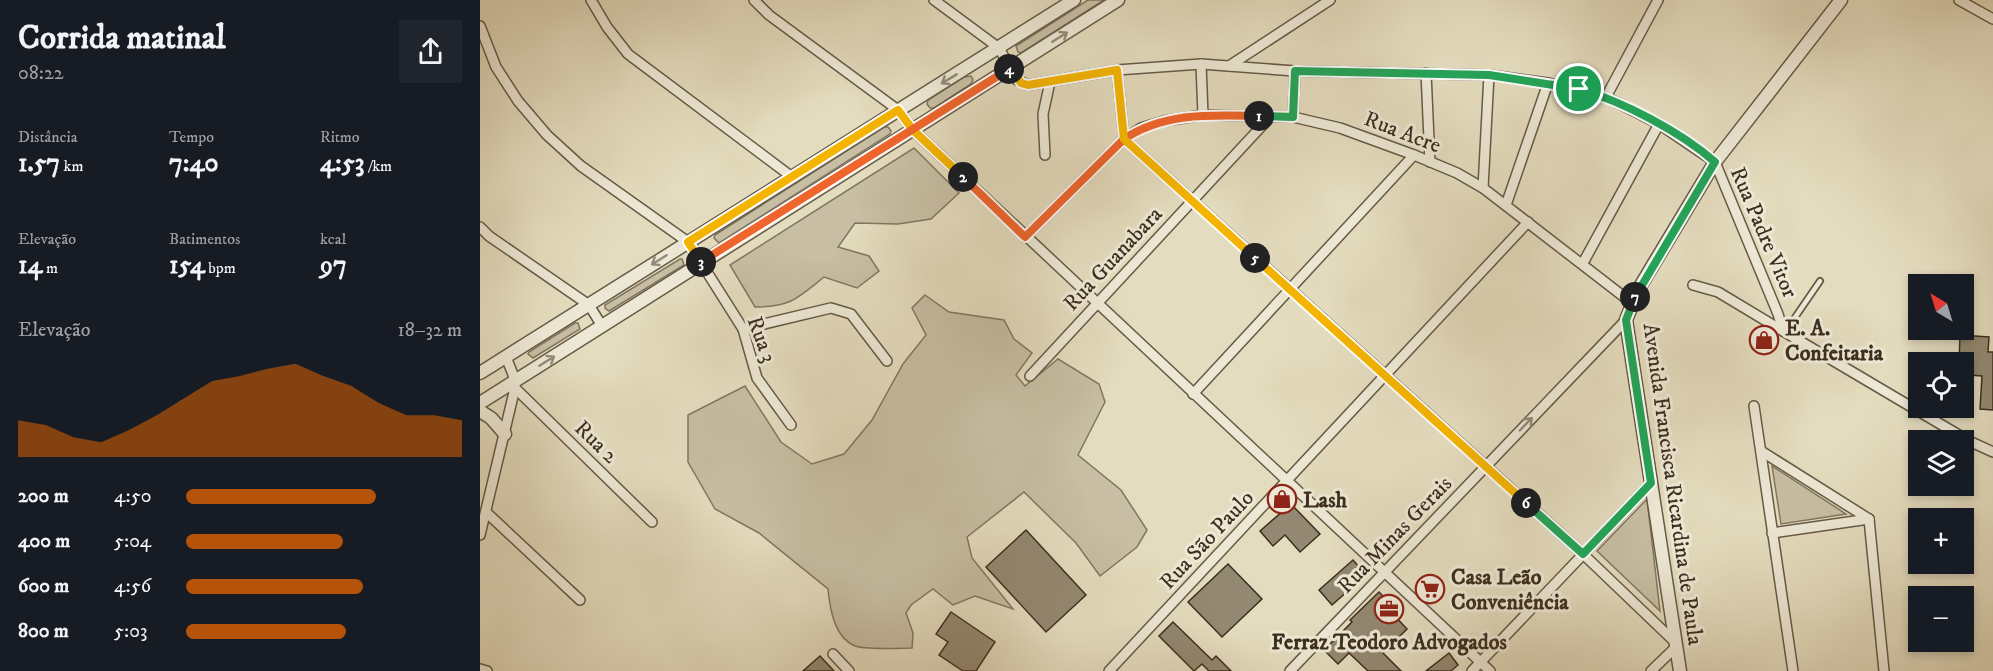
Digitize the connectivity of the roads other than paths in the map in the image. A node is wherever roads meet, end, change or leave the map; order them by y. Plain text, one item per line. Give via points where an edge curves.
1 (591, 0) edge
2 (754, 0) edge
3 (934, 0) edge
4 (1074, 0) edge
5 (1118, 0) edge
6 (1330, 0) edge
7 (1658, 0) edge
8 (1841, 0) edge
9 (1959, 0) edge
10 (1993, 19) edge
11 (480, 26) edge
12 (999, 48) junction
13 (1201, 64) junction
14 (1228, 66) junction
15 (1011, 68) junction
16 (1117, 70) junction
17 (1295, 71) junction
18 (1426, 73) junction
19 (1489, 75) junction
20 (1050, 82) junction
21 (1548, 83) junction
22 (1606, 97) junction
23 (898, 110) junction
24 (1203, 115) junction
25 (1271, 116) junction
26 (1293, 117) junction
27 (1659, 124) junction
28 (913, 130) junction
29 (1124, 139) junction
30 (1045, 155) dead end
31 (1414, 155) junction
32 (1430, 162) junction
33 (1715, 162) junction
34 (792, 177) junction
35 (1483, 188) junction
36 (1192, 201) junction
37 (1506, 206) junction
38 (1528, 222) junction
39 (480, 227) edge
40 (489, 236) junction
41 (1025, 237) junction
42 (480, 242) edge
43 (688, 242) junction
44 (702, 263) junction
45 (1583, 263) junction
46 (1820, 281) dead end
47 (1693, 285) dead end
48 (1290, 290) junction
49 (1096, 303) junction
50 (1632, 303) junction
51 (589, 305) junction
52 (1626, 320) junction
53 (602, 326) junction
54 (742, 329) junction
55 (1784, 332) junction
56 (506, 357) junction
57 (887, 361) dead end
58 (480, 374) edge
59 (1385, 375) junction
60 (1030, 376) dead end
61 (515, 385) junction
62 (1193, 394) junction
63 (480, 403) edge
64 (1754, 406) dead end
65 (480, 411) edge
66 (791, 425) dead end
67 (505, 434) junction
68 (1761, 451) junction
69 (1993, 452) edge
70 (1486, 466) junction
71 (1287, 481) junction
72 (1651, 483) junction
73 (483, 514) edge
74 (1869, 519) junction
75 (652, 522) dead end
76 (1772, 533) junction
77 (480, 534) edge
78 (1583, 554) junction
79 (1384, 573) junction
80 (580, 600) dead end
81 (1676, 644) junction
82 (833, 654) dead end
83 (1480, 662) junction
84 (480, 669) edge
85 (487, 671) edge
86 (849, 671) edge
87 (1109, 671) edge
88 (1290, 671) edge
89 (1472, 671) edge
90 (1490, 671) edge
91 (1651, 671) edge
92 (1680, 671) edge
93 (1793, 671) edge
94 (1884, 671) edge

1 - 34 street via 628,54
2 - 23 street
3 - 12 street
4 - 12 street
15 -> 5 street
6 - 14 street
7 - 22 street
8 - 33 street, Avenida Francisca Ricardina de Paula
9 - 10 street
11 - 43 street via 502,76 546,135
12 - 15 street
12 -> 23 street
13 - 14 street, Rua Padre Vitor
13 - 16 street, Rua Padre Vitor
13 - 24 street
14 - 17 street, Rua Padre Vitor
15 - 20 street, Rua Padre Vitor via 1021,83
15 - 28 street
16 - 20 street, Rua Padre Vitor
16 - 29 street
17 - 18 street, Rua Padre Vitor
17 - 26 street
18 - 19 street, Rua Padre Vitor
18 - 32 street
19 - 21 street, Rua Padre Vitor
19 - 35 street
20 - 30 street via 1043,114
21 - 22 street, Rua Padre Vitor
21 - 37 street
22 - 27 street, Rua Padre Vitor
23 - 28 street
23 - 34 street
24 - 25 street, Rua Acre
24 - 29 street, Rua Acre via 1156,123
25 - 26 street, Rua Acre
25 - 36 street, Rua Guanabara
26 - 31 street, Rua Acre via 1340,128
27 - 33 street, Rua Padre Vitor
27 - 45 street
28 - 41 street
28 - 44 street
29 - 36 street
29 - 41 street, Rua Acre
31 - 32 street, Rua Acre
31 - 48 street
32 - 35 street, Rua Acre
33 - 50 street, Avenida Francisca Ricardina de Paula
33 - 55 street, Rua Padre Vitor
34 - 43 street
35 - 37 street, Rua Acre
36 - 48 street
36 - 49 street, Rua Guanabara
37 - 38 street, Rua Acre
38 - 45 street, Rua Acre
38 - 59 street, Rua São Paulo
39 - 40 street
40 - 42 street
40 - 51 street
41 - 49 street
43 - 44 street, Rua 3
43 -> 51 street
44 - 53 street
44 - 54 street, Rua 3
45 - 50 street, Rua Acre
46 - 55 lane
47 - 55 street, Rua Padre Vitor via 1718,292
48 - 59 street
48 - 62 street
49 - 60 street, Rua Guanabara
49 - 62 street
50 - 52 street, Avenida Francisca Ricardina de Paula
51 - 53 street
51 - 56 street
70 -> 52 street, Rua Minas Gerais
52 - 72 street, Avenida Francisca Ricardina de Paula
61 -> 53 street
54 - 57 street via 831,308 851,314
54 - 66 street, Rua 3 via 757,378
55 - 69 street, Rua Padre Vitor
56 - 58 street
56 - 61 street
59 - 70 street
59 - 71 street, Rua São Paulo
61 - 63 street
61 - 67 street
61 - 75 street, Rua 2
62 - 71 street
64 - 68 street
65 - 67 street
67 - 73 street
68 - 74 street
68 - 76 street
70 - 78 street
70 - 79 street, Rua Minas Gerais
71 - 79 street
71 - 87 street, Rua São Paulo
72 - 78 street
72 - 81 street, Avenida Francisca Ricardina de Paula
73 - 77 street
73 - 80 street
74 - 76 street
74 - 94 street
76 - 93 street
78 - 81 street
78 - 83 street
79 - 83 street
79 - 88 street, Rua Minas Gerais
81 - 91 street
81 - 92 street, Avenida Francisca Ricardina de Paula
82 - 86 street
83 - 89 street
83 - 90 street
84 - 85 street

